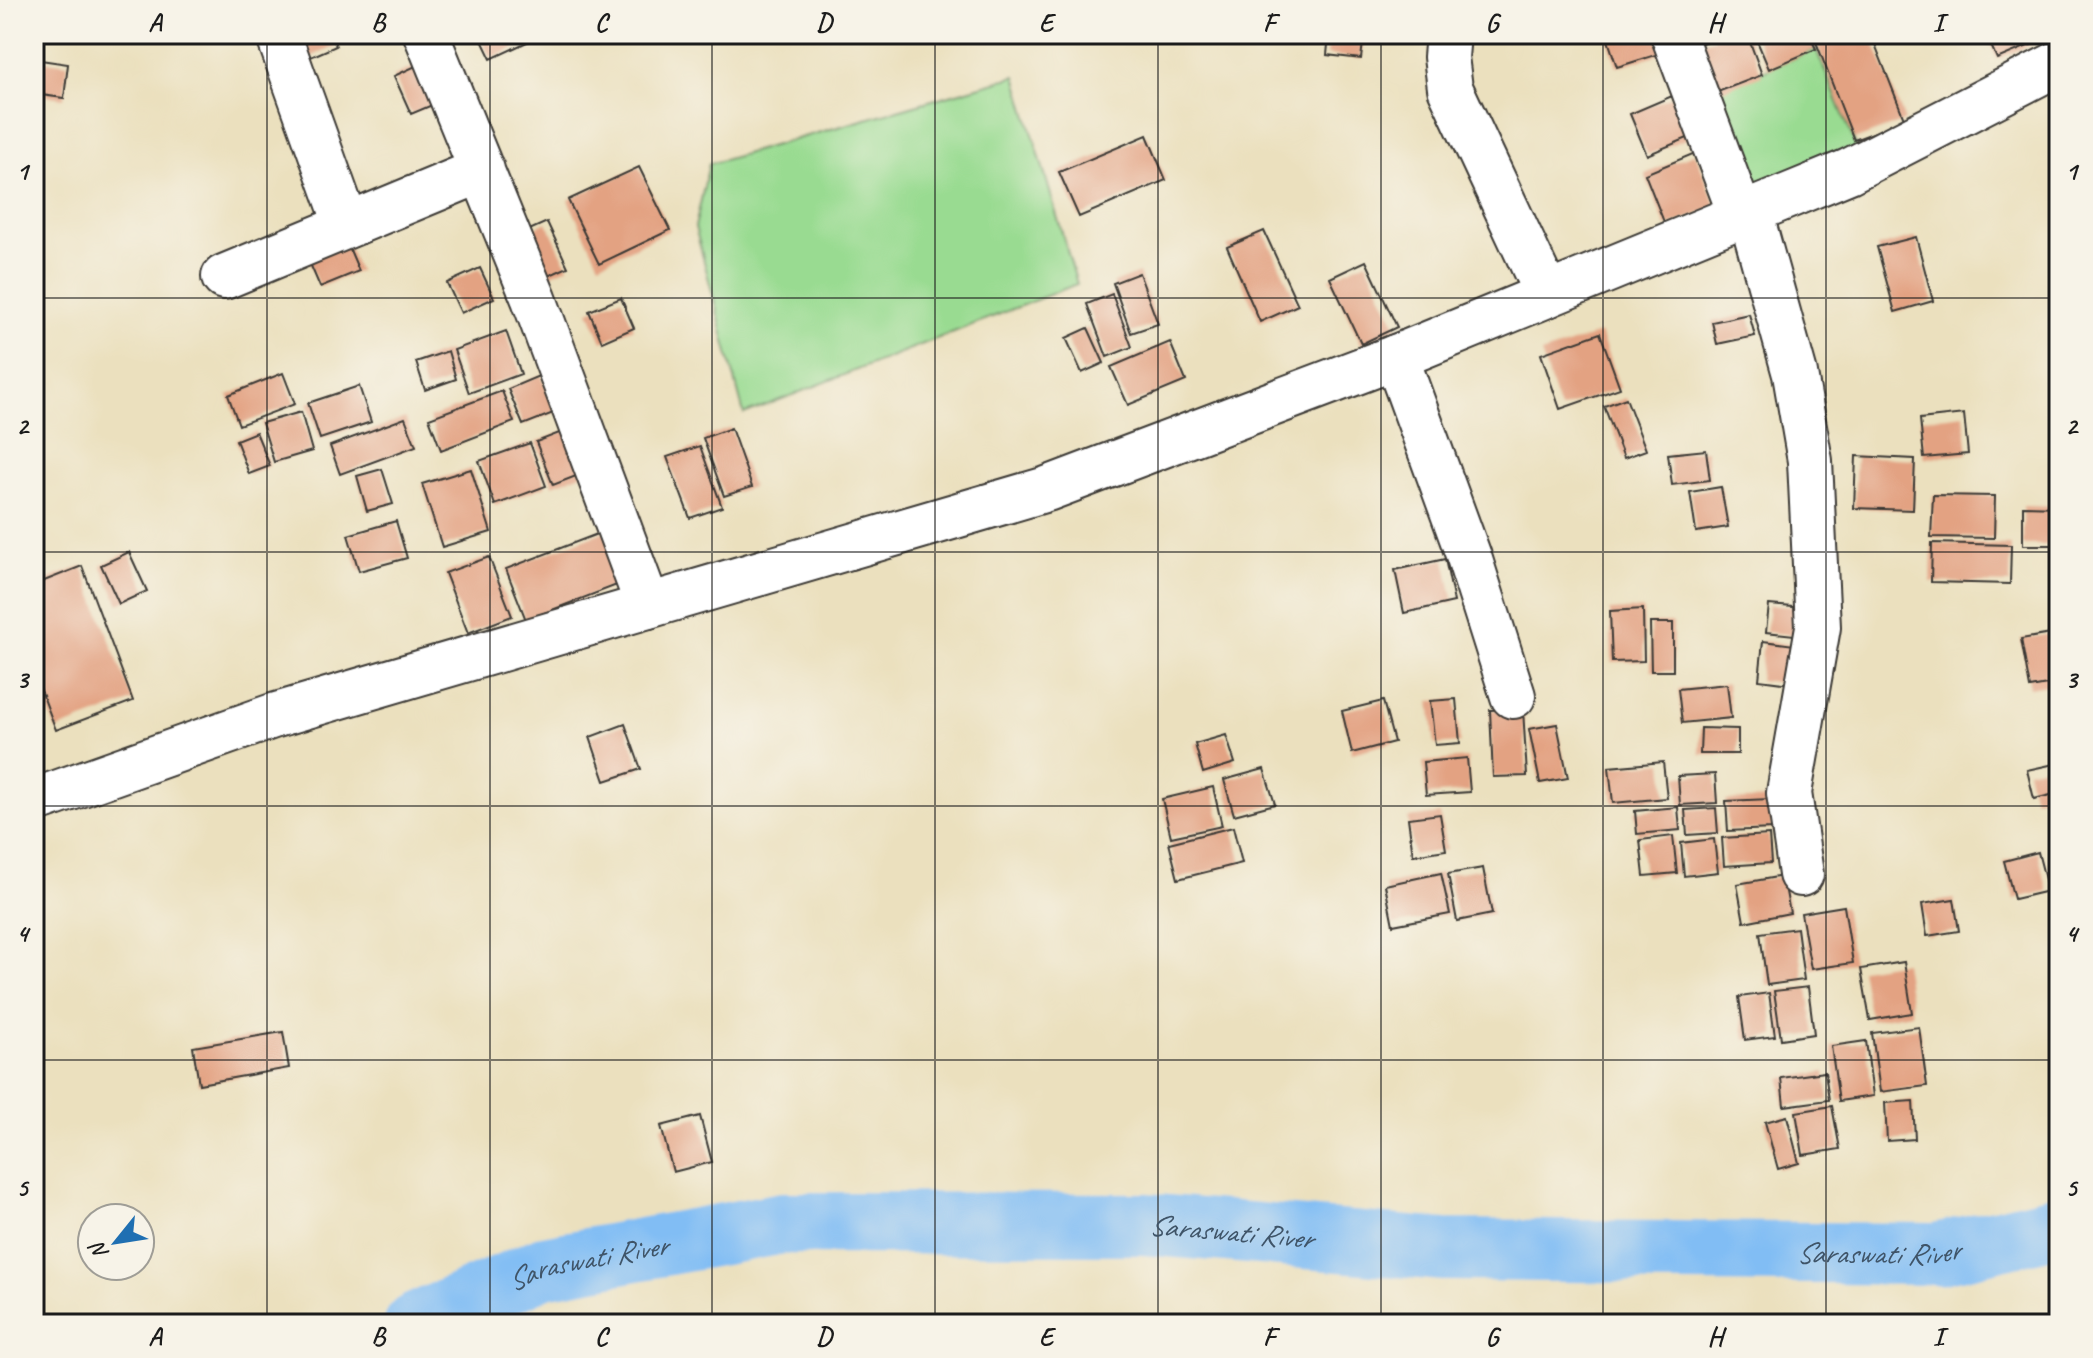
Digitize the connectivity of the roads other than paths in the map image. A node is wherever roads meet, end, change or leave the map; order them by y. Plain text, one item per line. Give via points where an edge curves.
1 (278, 34) edge
2 (426, 34) edge
3 (1448, 34) edge
4 (1673, 34) edge
5 (2059, 63) edge
6 (482, 170) junction
7 (1746, 214) junction
8 (347, 226) junction
9 (224, 277) dead end
10 (1547, 295) junction
11 (1396, 357) junction
12 (648, 606) junction
13 (1513, 696) dead end
14 (34, 801) edge
15 (1801, 874) dead end

1 - 8 street
2 - 6 street
3 - 10 street via 1450,88
4 - 7 street
5 - 7 street via 1849,171
6 - 8 street
6 - 12 street
7 - 10 street
7 - 15 street via 1795,374 1810,461 1818,627 1789,793
8 - 9 street
10 - 11 street
11 - 12 street via 1047,489
11 - 13 street
12 - 14 street via 273,716

